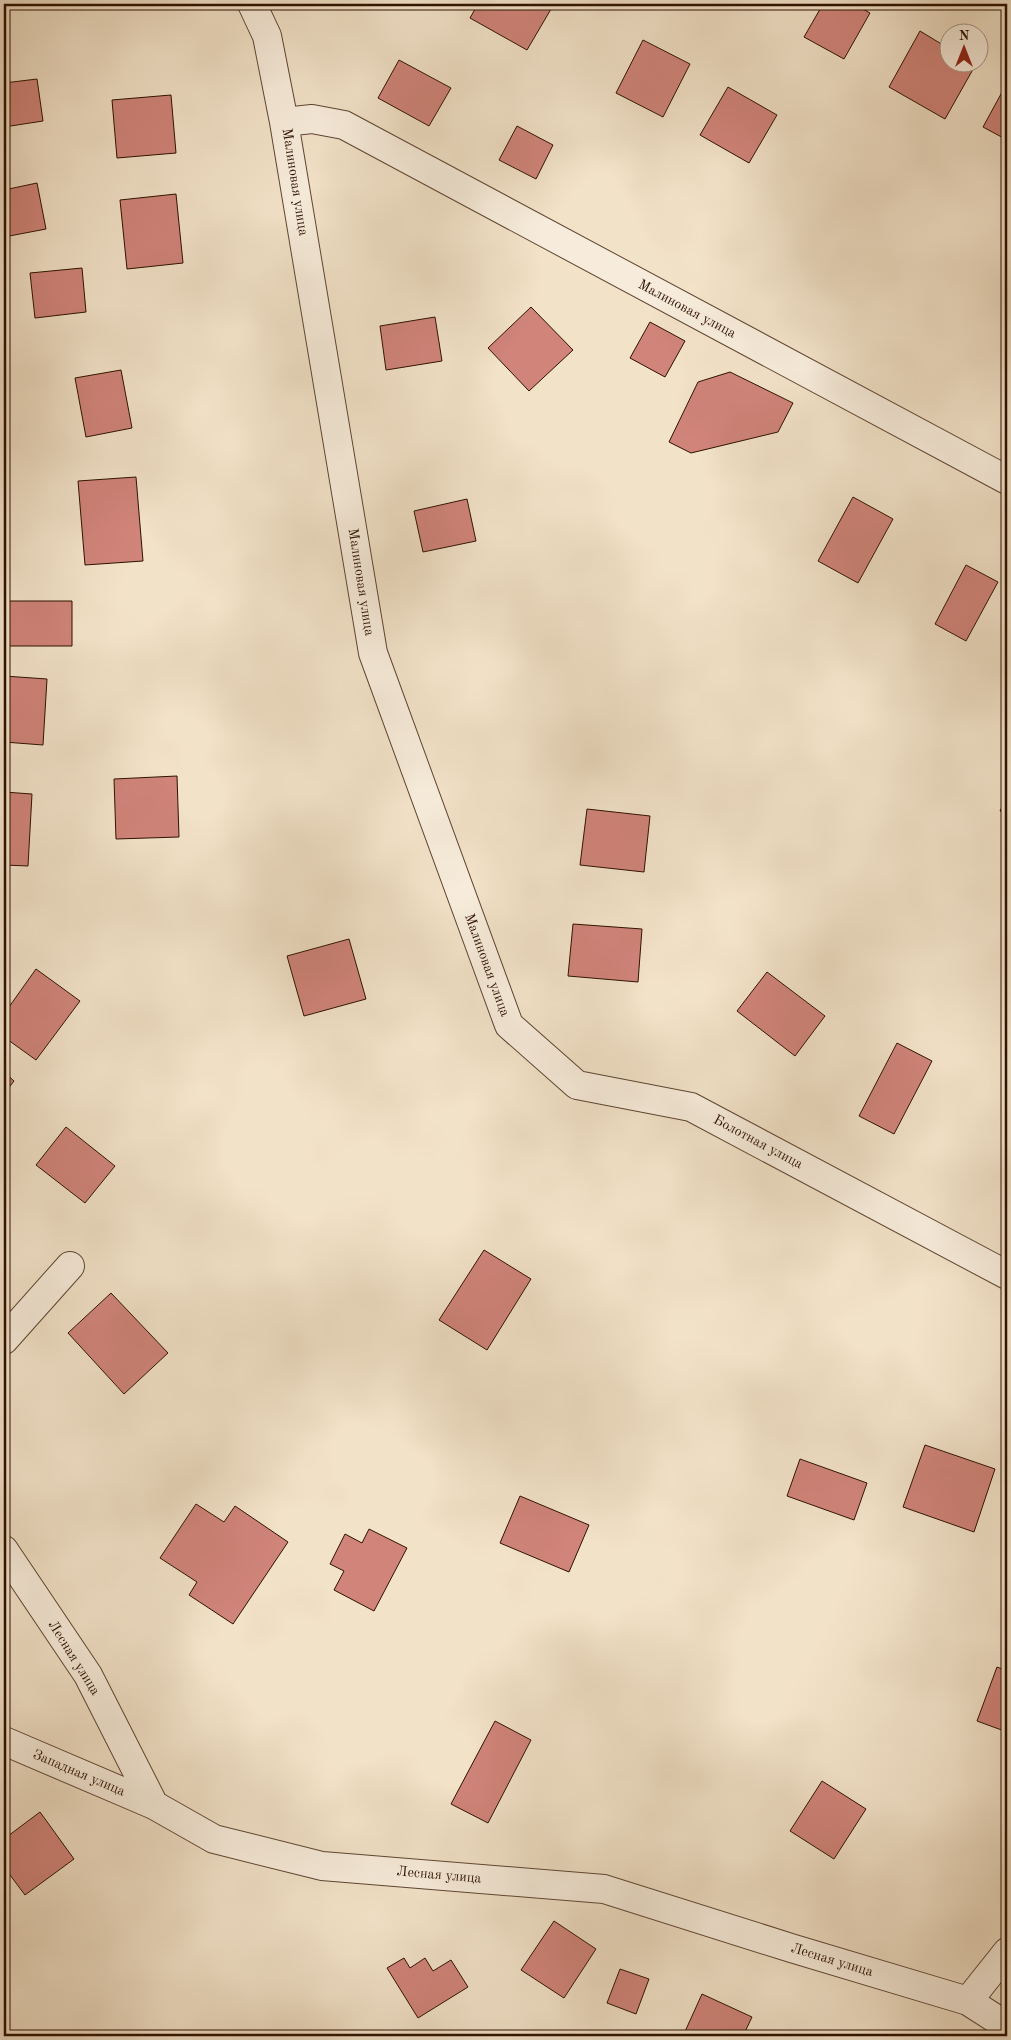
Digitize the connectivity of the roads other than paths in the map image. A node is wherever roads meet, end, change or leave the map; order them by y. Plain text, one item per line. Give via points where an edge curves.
1 (252, 4) edge
2 (284, 122) junction
3 (1006, 477) edge
4 (509, 1025) joint
5 (70, 1266) dead end
6 (1007, 1275) edge
7 (4, 1340) edge
8 (4, 1550) edge
9 (4, 1741) edge
10 (154, 1805) junction
11 (1007, 1952) edge
12 (968, 2001) junction
13 (1007, 2026) edge

1 - 2 street via 267,36
2 - 3 street, Малиновая улица via 312,118 344,125
2 - 4 street, Малиновая улица via 373,653
4 - 6 street, Болотная улица via 578,1085 691,1107
5 - 7 street
8 - 10 street, Лесная улица via 88,1675
9 - 10 street, Западная улица
10 - 12 street, Лесная улица via 214,1839 322,1866 604,1889
11 - 12 street
12 - 13 street, Лесная улица

